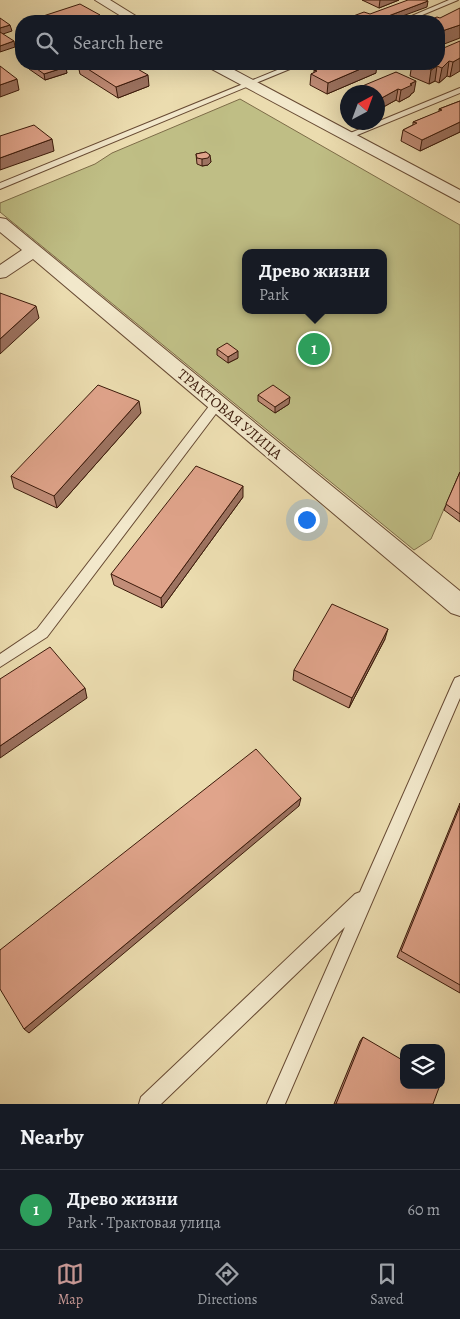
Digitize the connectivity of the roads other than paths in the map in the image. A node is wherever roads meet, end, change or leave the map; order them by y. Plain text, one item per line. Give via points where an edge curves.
1 (101, 0) edge
2 (455, 0) edge
3 (127, 15) edge
4 (417, 15) edge
5 (224, 70) edge
6 (283, 70) edge
7 (249, 84) junction
8 (460, 90) edge
9 (347, 136) junction
10 (0, 186) edge
11 (460, 197) edge
12 (0, 223) edge
13 (33, 250) junction
14 (0, 273) edge
15 (218, 404) junction
16 (460, 606) edge
17 (0, 661) edge
18 (460, 682) edge
19 (367, 895) junction
20 (148, 1104) edge
21 (276, 1104) edge

1 - 3 street
2 - 4 lane
5 - 7 street
6 - 7 lane
7 - 9 street
7 - 10 lane
8 - 9 lane
9 - 11 street
12 - 13 street, ТРАКТОВАЯ УЛИЦА
13 - 14 street
13 - 15 street, ТРАКТОВАЯ УЛИЦА
15 - 16 street, ТРАКТОВАЯ УЛИЦА
15 - 17 lane via 42,633
18 - 19 lane
19 - 20 lane
19 - 21 lane

